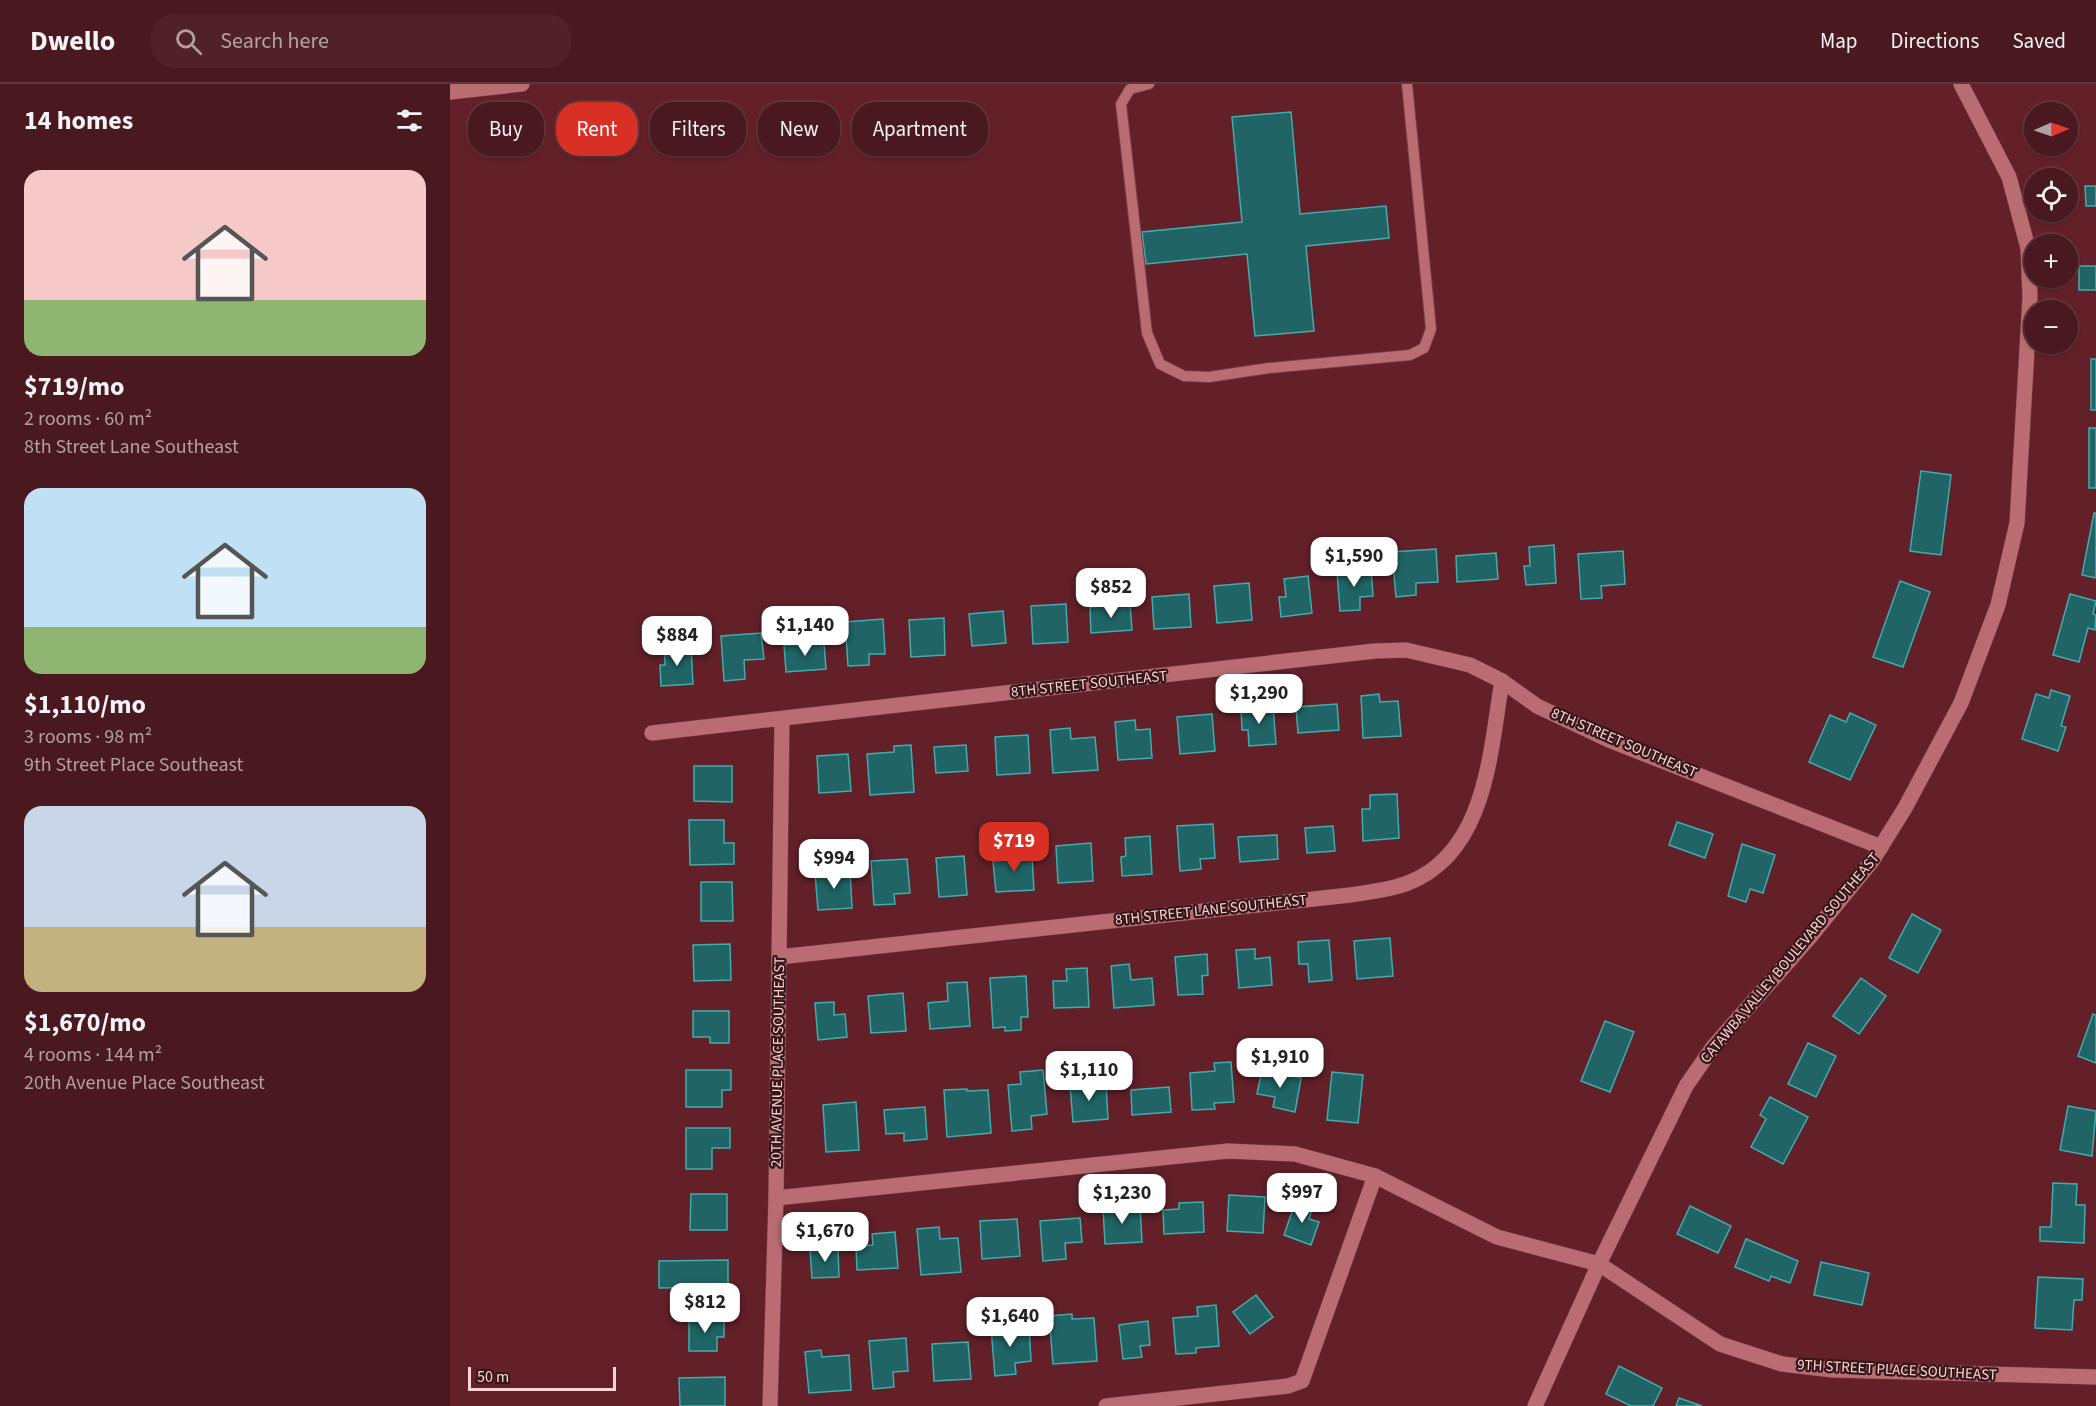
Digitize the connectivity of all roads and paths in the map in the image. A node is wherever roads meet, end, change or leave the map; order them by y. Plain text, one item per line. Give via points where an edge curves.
1 (522, 84) edge
2 (1149, 84) edge
3 (1407, 84) edge
4 (1960, 84) edge
5 (450, 92) edge
6 (1503, 681) junction
7 (782, 719) junction
8 (652, 733) dead end
9 (1881, 848) junction
10 (779, 957) junction
11 (1375, 1176) junction
12 (776, 1198) junction
13 (1599, 1264) junction
14 (2096, 1377) edge
15 (770, 1406) edge
16 (1106, 1406) edge
17 (1535, 1406) edge

1 - 5 street
2 - 3 lane via 1130,89 1120,104 1147,333 1160,364 1184,376 1209,377 1410,355 1424,348 1431,329
4 - 9 street, CATAWBA VALLEY BOULEVARD SOUTHEAST via 2009,177 2028,248 2030,297 2017,523 1998,605 1961,703
6 - 7 street, 8TH STREET SOUTHEAST via 1437,655 1376,651
6 - 9 street, 8TH STREET SOUTHEAST via 1537,706 1609,740
6 - 10 street, 8TH STREET LANE SOUTHEAST via 1476,814 1444,857 1409,883 1350,895
7 - 8 street, 8TH STREET SOUTHEAST
7 - 10 street, 20TH AVENUE PLACE SOUTHEAST
9 - 13 street, CATAWBA VALLEY BOULEVARD SOUTHEAST via 1686,1086
10 - 12 street, 20TH AVENUE PLACE SOUTHEAST
11 - 12 street, 9TH STREET PLACE SOUTHEAST via 1295,1155 1228,1151
11 - 13 street, 9TH STREET PLACE SOUTHEAST via 1497,1237
11 - 16 street via 1302,1381 1288,1386
12 - 15 street, 20TH AVENUE PLACE SOUTHEAST
13 - 14 street, 9TH STREET PLACE SOUTHEAST via 1720,1344 1782,1364 1833,1370
13 - 17 street, CATAWBA VALLEY BOULEVARD SOUTHEAST

